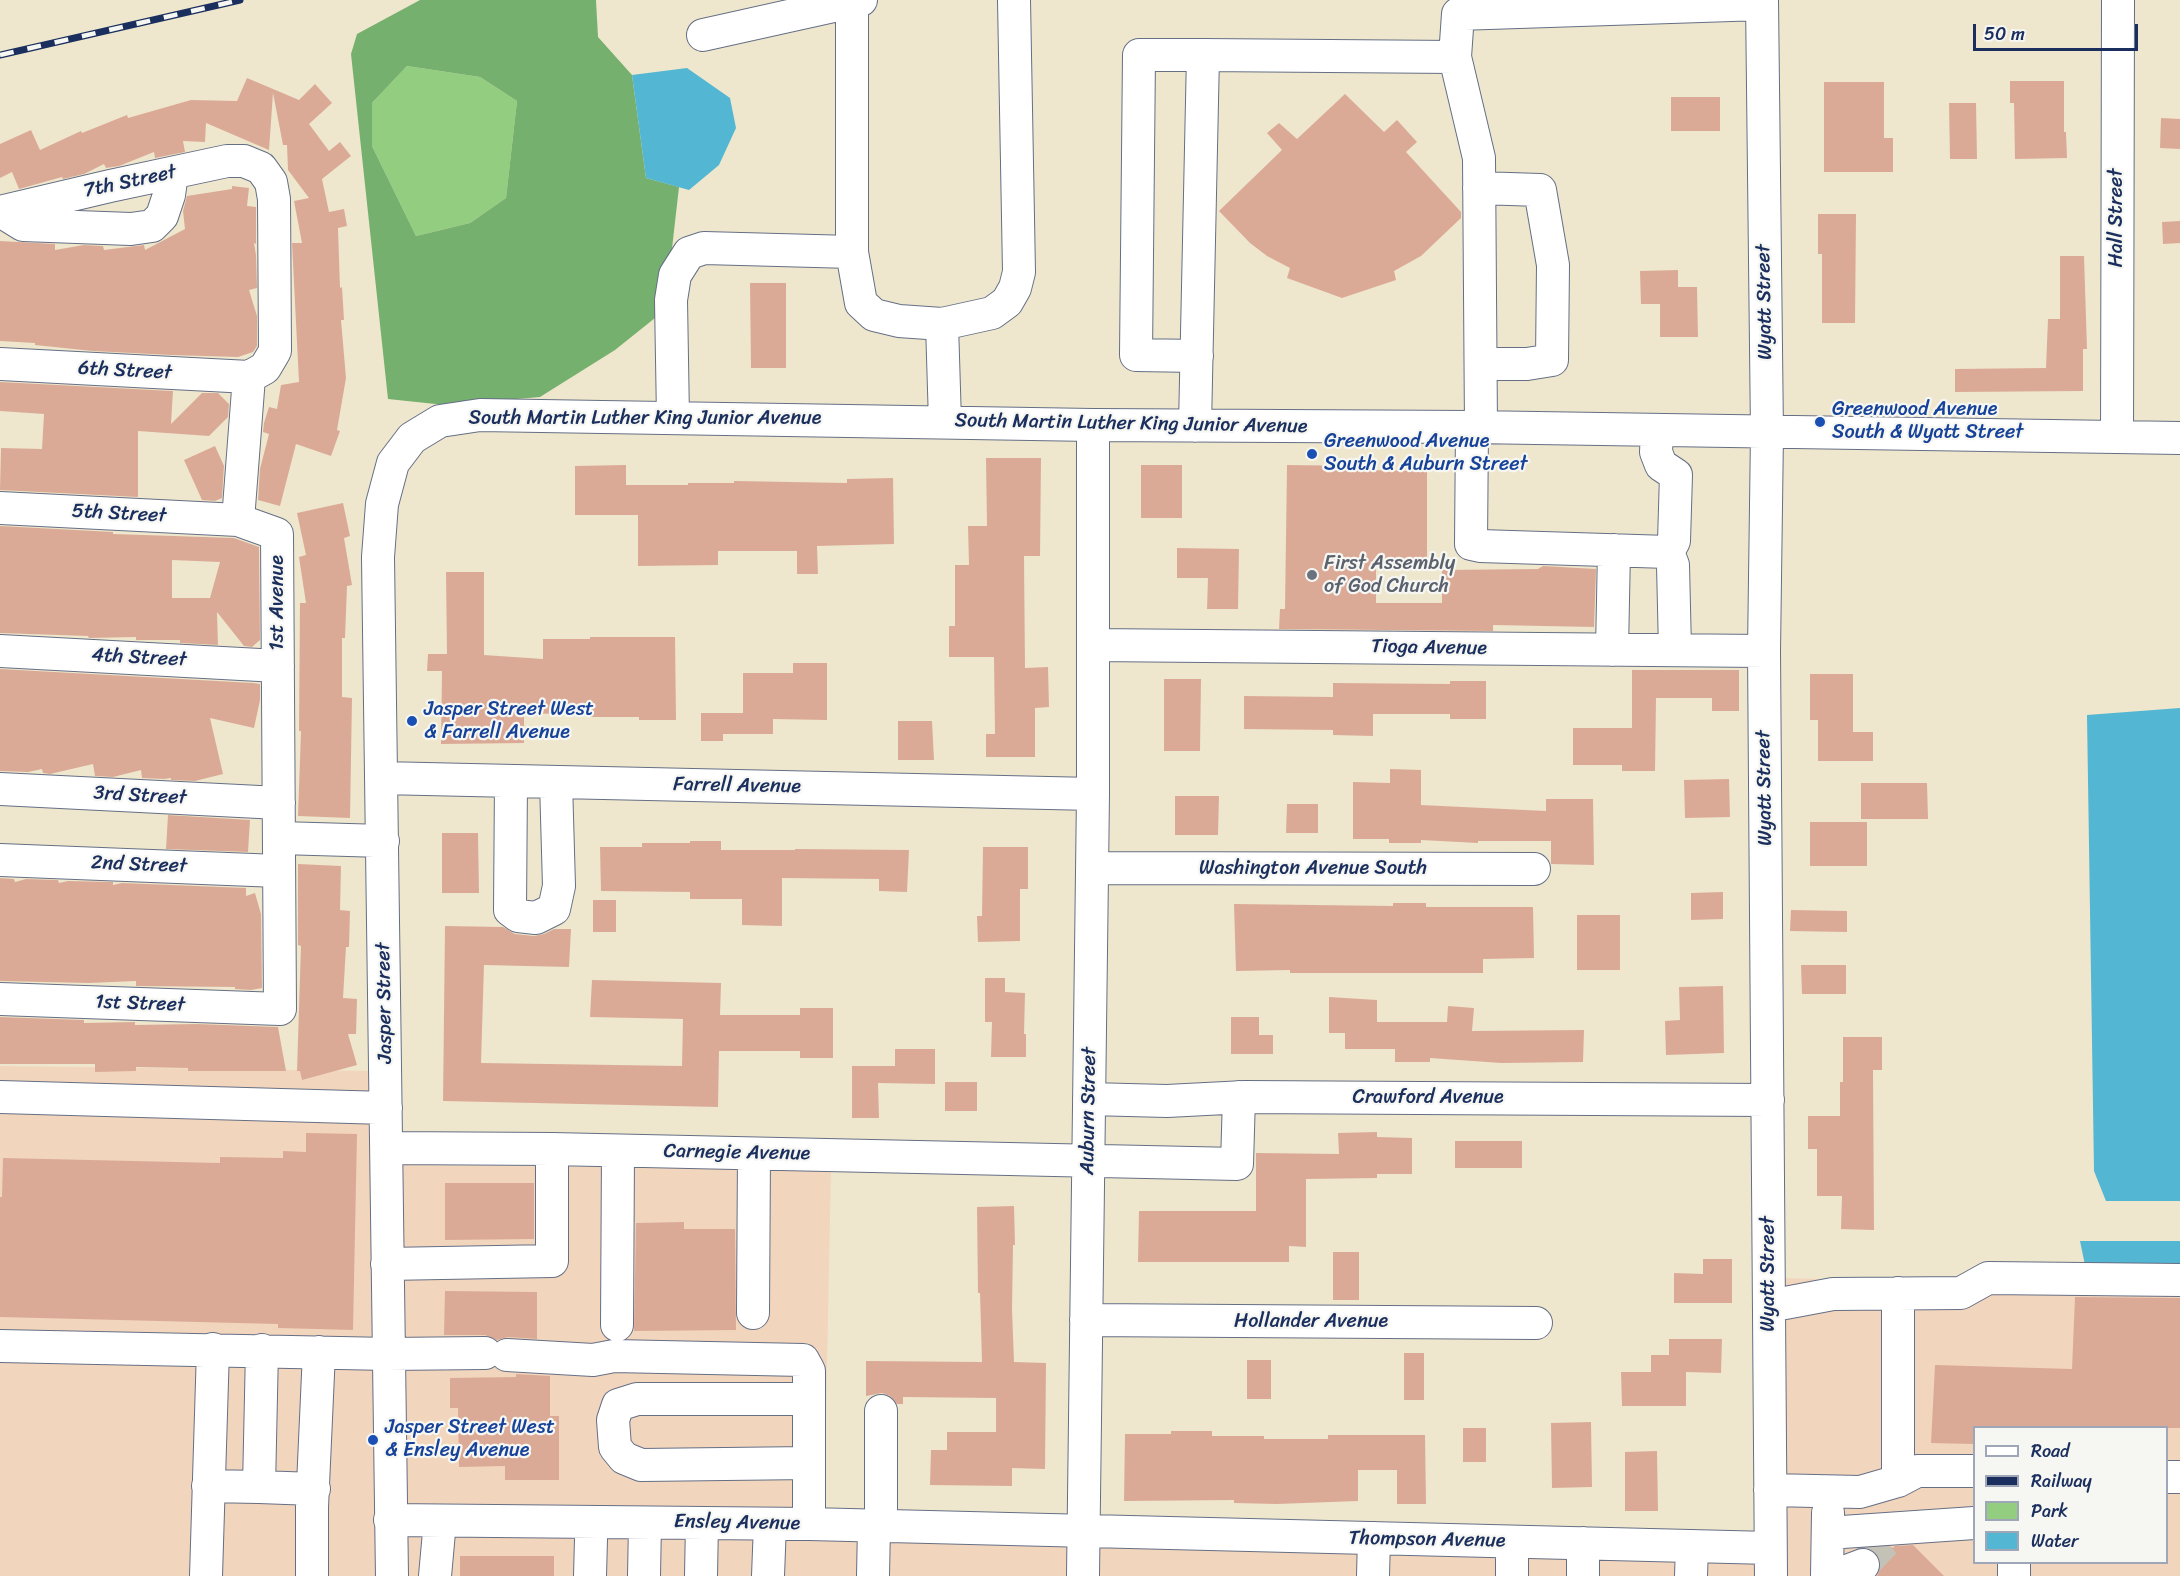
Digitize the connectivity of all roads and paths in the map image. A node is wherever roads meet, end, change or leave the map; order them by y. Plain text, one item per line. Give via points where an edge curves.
1 (1014, 0) edge
2 (2118, 0) edge
3 (856, 1) edge
4 (1762, 2) edge
5 (702, 35) dead end
6 (1203, 55) junction
7 (1455, 57) junction
8 (172, 173) junction
9 (1479, 188) junction
10 (1, 212) edge
11 (852, 252) junction
12 (942, 324) junction
13 (1197, 356) junction
14 (0, 364) edge
15 (1480, 364) junction
16 (249, 377) junction
17 (673, 418) junction
18 (945, 423) junction
19 (1093, 425) junction
20 (1195, 426) junction
21 (1476, 427) junction
22 (1657, 431) junction
23 (1767, 433) junction
24 (2117, 436) junction
25 (412, 438) joint
26 (2180, 438) edge
27 (0, 508) edge
28 (238, 520) junction
29 (1614, 550) junction
30 (1668, 552) junction
31 (1093, 645) junction
32 (1612, 650) junction
33 (1675, 650) junction
34 (0, 651) edge
35 (1764, 651) junction
36 (278, 666) junction
37 (381, 778) junction
38 (511, 781) junction
39 (556, 782) junction
40 (0, 789) edge
41 (1093, 794) junction
42 (279, 803) junction
43 (280, 838) junction
44 (383, 841) junction
45 (0, 860) edge
46 (1092, 868) junction
47 (1534, 869) dead end
48 (278, 871) junction
49 (0, 999) edge
50 (280, 1009) joint
51 (0, 1097) edge
52 (1239, 1097) junction
53 (1089, 1099) junction
54 (1768, 1100) junction
55 (386, 1108) junction
56 (387, 1148) junction
57 (552, 1149) junction
58 (618, 1151) junction
59 (754, 1154) junction
60 (1088, 1161) junction
61 (387, 1264) junction
62 (2180, 1280) edge
63 (1898, 1293) junction
64 (1769, 1306) junction
65 (753, 1313) dead end
66 (1086, 1320) junction
67 (1536, 1323) dead end
68 (617, 1325) dead end
69 (0, 1346) edge
70 (213, 1349) junction
71 (262, 1350) junction
72 (319, 1352) junction
73 (388, 1354) junction
74 (809, 1399) junction
75 (881, 1411) dead end
76 (809, 1463) junction
77 (1973, 1471) edge
78 (1898, 1481) junction
79 (208, 1486) junction
80 (259, 1487) junction
81 (1770, 1490) junction
82 (1828, 1492) junction
83 (313, 1498) junction
84 (390, 1520) junction
85 (702, 1523) junction
86 (1973, 1523) edge
87 (770, 1524) junction
88 (809, 1524) junction
89 (877, 1526) junction
90 (439, 1529) junction
91 (1083, 1531) junction
92 (645, 1532) junction
93 (1828, 1533) junction
94 (1374, 1538) junction
95 (591, 1539) junction
96 (1512, 1542) junction
97 (1583, 1543) junction
98 (1692, 1561) edge
99 (1770, 1562) edge
100 (1863, 1565) tunnel mouth
101 (206, 1576) edge
102 (312, 1576) edge
103 (392, 1576) edge
104 (435, 1576) edge
105 (590, 1576) edge
106 (644, 1576) edge
107 (701, 1576) edge
108 (768, 1576) edge
109 (873, 1576) edge
110 (1083, 1576) edge
111 (1373, 1576) edge
112 (1512, 1576) edge
113 (1583, 1576) edge
114 (1827, 1576) edge
115 (1834, 1576) edge

1 - 12 street via 1019,272 1007,302 992,313
2 - 24 street, Hall Street
3 - 5 street
3 - 11 street
4 - 7 street via 1458,14
4 - 23 street, Wyatt Street
6 - 7 street
6 - 13 street
6 - 13 street via 1138,56 1136,355
7 - 9 street via 1479,158
8 - 10 street, 7th Street
8 - 10 street via 162,216 152,226 131,229 23,225
8 - 16 street, 7th Street via 244,161 261,168 271,182 275,351 265,368
9 - 15 street
9 - 15 street via 1540,190 1553,265 1552,360
11 - 12 street via 861,303 874,315
11 - 17 street via 704,248 688,253 675,275 670,300
12 - 18 street
13 - 20 street
14 - 16 street, 6th Street
15 - 21 street
16 - 28 street
17 - 18 street, South Martin Luther King Junior Avenue
17 - 25 street, South Martin Luther King Junior Avenue via 480,415 440,421
18 - 19 street, South Martin Luther King Junior Avenue
19 - 20 street, South Martin Luther King Junior Avenue
19 - 31 street, Auburn Street
20 - 21 street, South Martin Luther King Junior Avenue
21 - 22 street, South Martin Luther King Junior Avenue
21 - 29 street via 1471,543
22 - 23 street, South Martin Luther King Junior Avenue
22 - 30 street via 1656,453 1661,465 1676,475 1674,541
23 - 24 street, South Martin Luther King Junior Avenue
23 - 35 street, Wyatt Street
24 - 26 street, South Martin Luther King Junior Avenue
25 - 37 street, Jasper Street via 393,463 382,504 378,556
27 - 28 street, 5th Street
28 - 36 street, 1st Avenue via 277,534
29 - 30 street
29 - 32 street
30 - 33 street via 1673,565
31 - 32 street, Tioga Avenue
31 - 41 street, Auburn Street
32 - 33 street, Tioga Avenue
33 - 35 street, Tioga Avenue
34 - 36 street, 4th Street
35 - 54 street, Wyatt Street
36 - 42 street, 1st Avenue
37 - 38 street, Farrell Avenue
37 - 44 street, Jasper Street
38 - 39 street, Farrell Avenue
38 - 39 street via 510,910 518,916 537,918 554,909 559,886
39 - 41 street, Farrell Avenue
40 - 42 street, 3rd Street
41 - 46 street, Auburn Street
42 - 43 street, 1st Avenue
43 - 44 street
43 - 48 street, 1st Avenue
44 - 55 street, Jasper Street
45 - 48 street, 2nd Street
46 - 47 street, Washington Avenue South
46 - 53 street, Auburn Street
48 - 50 street, 1st Avenue
49 - 50 street, 1st Street
51 - 55 street
52 - 53 street, Crawford Avenue via 1167,1101
52 - 54 street, Crawford Avenue
52 - 60 street, Carnegie Avenue via 1237,1164
53 - 60 street, Auburn Street
54 - 64 street, Wyatt Street
55 - 56 street, Jasper Street
56 - 57 street, Carnegie Avenue
56 - 61 street, Jasper Street
57 - 58 street, Carnegie Avenue
57 - 61 street via 552,1261
58 - 59 street, Carnegie Avenue
58 - 68 street
59 - 60 street, Carnegie Avenue
59 - 65 street
60 - 66 street, Auburn Street
61 - 73 street, Jasper Street
62 - 63 street via 1988,1278 1961,1293
63 - 64 street via 1833,1294
63 - 78 street
64 - 81 street, Wyatt Street
66 - 67 street, Hollander Avenue
66 - 91 street, Auburn Street
69 - 70 street
70 - 71 street
70 - 79 street
71 - 72 street
71 - 80 street
72 - 73 street
72 - 83 street
73 - 74 street via 496,1354 593,1360 614,1356 797,1359 808,1366
73 - 84 street, Jasper Street
74 - 76 street
74 - 76 street via 637,1399 618,1405 613,1420 615,1447 624,1458 641,1465
75 - 89 street
76 - 88 street
77 - 78 street via 1917,1471
78 - 82 street via 1860,1492
79 - 80 street
79 - 101 street
80 - 83 street
81 - 82 street
81 - 99 street, Wyatt Street
82 - 93 street
83 - 102 street
84 - 90 street, Ensley Avenue
84 - 103 street, Jasper Street
85 - 87 street, Ensley Avenue
85 - 92 street, Ensley Avenue
85 - 107 street
86 - 93 street via 1892,1534
87 - 88 street, Ensley Avenue
87 - 108 street
88 - 89 street, Ensley Avenue
89 - 91 street, Ensley Avenue
89 - 109 street
90 - 92 street, Ensley Avenue
90 - 95 street
90 - 104 street
91 - 94 street, Thompson Avenue
91 - 110 street, Auburn Street
92 - 95 street
92 - 106 street
93 - 114 street
94 - 96 street, Thompson Avenue
94 - 111 street
95 - 105 street
96 - 97 street, Thompson Avenue
96 - 112 street
97 - 98 street, Thompson Avenue
97 - 113 street
98 - 99 street, Thompson Avenue
100 - 115 street

